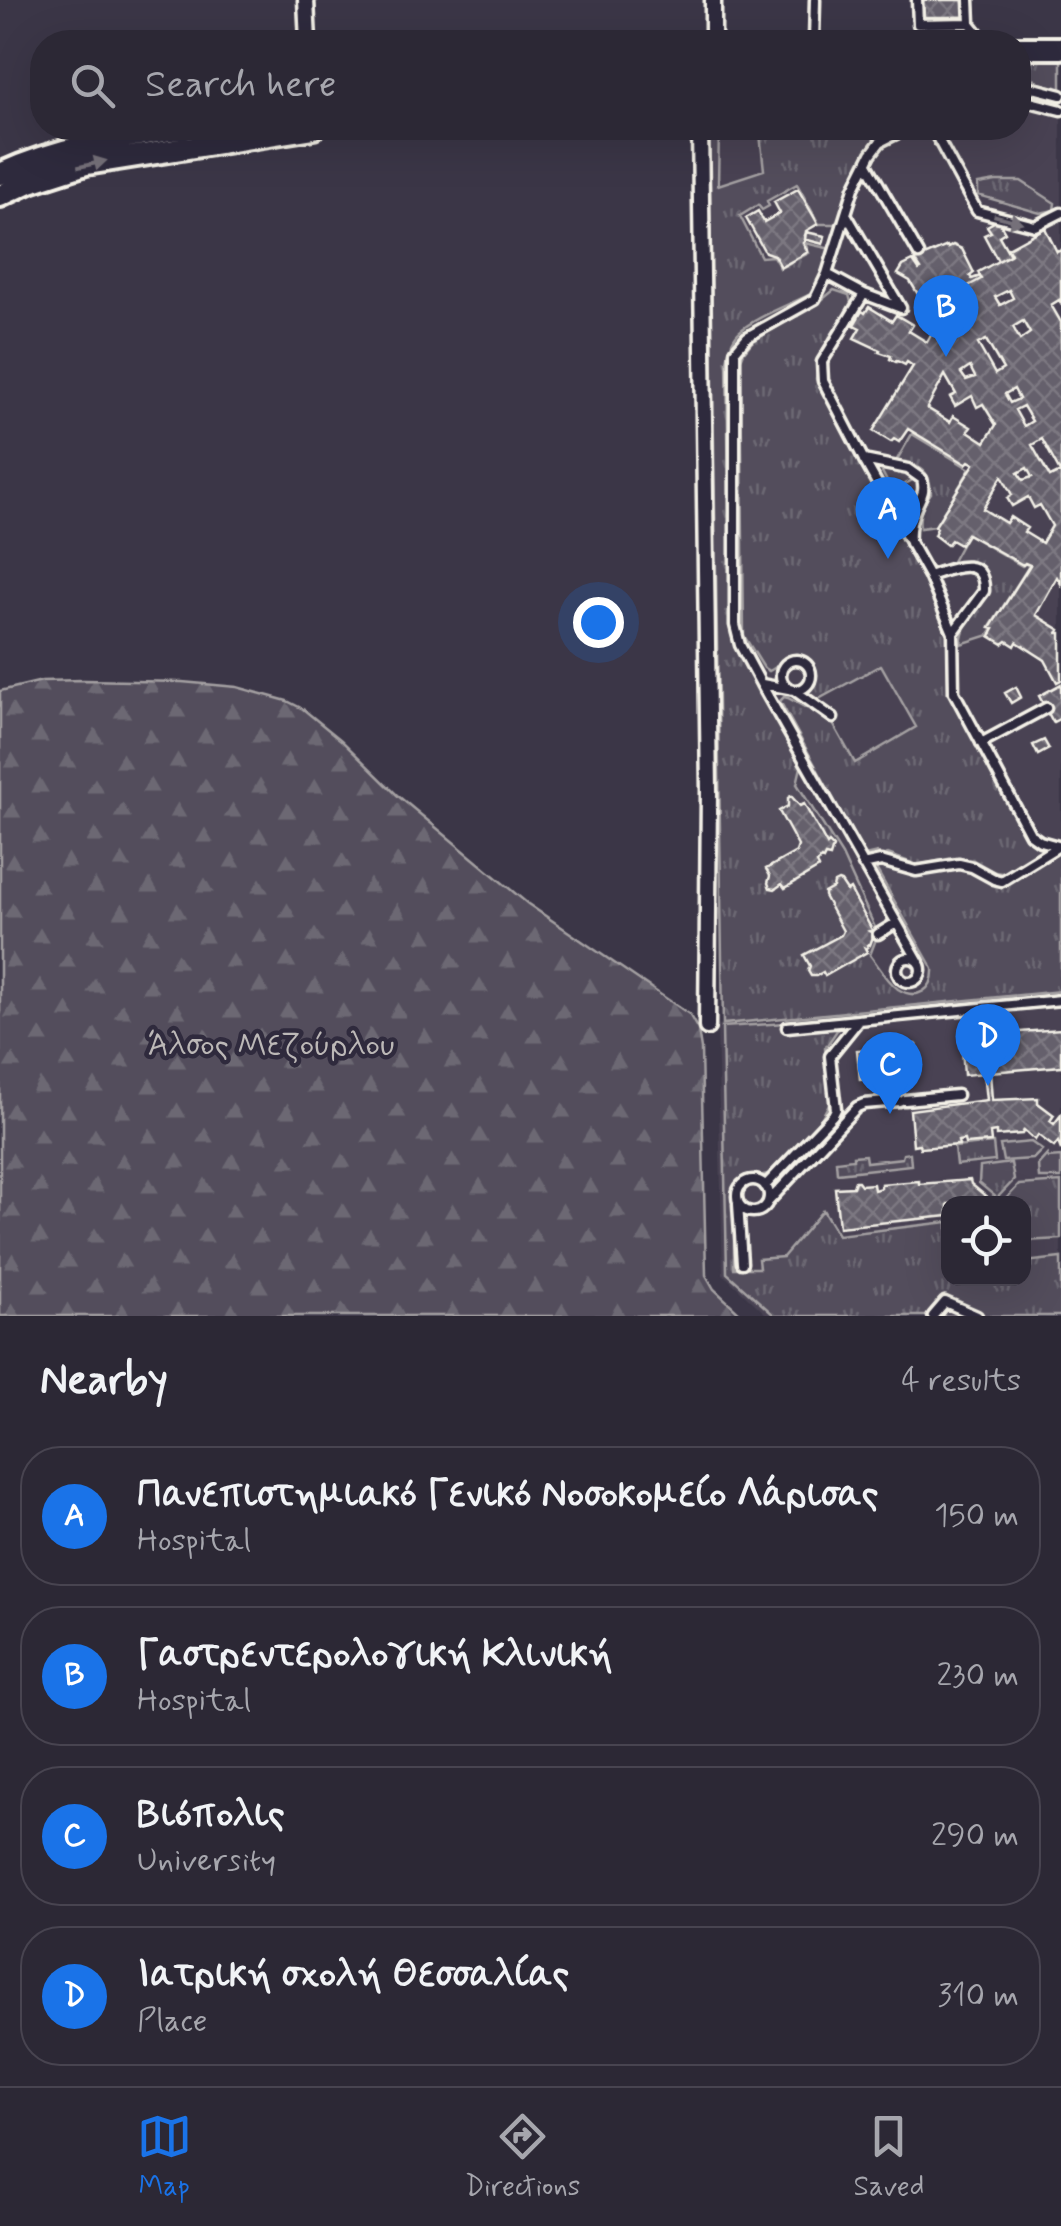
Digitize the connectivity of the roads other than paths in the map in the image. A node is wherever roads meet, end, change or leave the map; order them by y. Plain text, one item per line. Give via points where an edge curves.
1 (306, 0) edge
2 (713, 0) edge
3 (815, 0) edge
4 (918, 0) edge
5 (969, 0) edge
6 (970, 24) junction
7 (307, 30) edge
8 (713, 30) edge
9 (814, 30) edge
10 (975, 30) edge
11 (1031, 48) edge
12 (1061, 48) edge
13 (1031, 87) edge
14 (1061, 95) edge
15 (1031, 101) edge
16 (1061, 110) edge
17 (115, 140) edge
18 (237, 140) edge
19 (700, 140) edge
20 (884, 140) edge
21 (939, 140) edge
22 (867, 164) junction
23 (0, 174) edge
24 (0, 196) edge
25 (1061, 213) edge
26 (846, 214) junction
27 (824, 240) dead end
28 (836, 243) junction
29 (918, 254) dead end
30 (827, 274) junction
31 (864, 294) junction
32 (864, 460) junction
33 (910, 544) junction
34 (928, 576) junction
35 (953, 633) junction
36 (762, 684) junction
37 (1046, 708) dead end
38 (833, 718) dead end
39 (982, 743) junction
40 (1060, 845) edge
41 (863, 865) junction
42 (896, 923) junction
43 (878, 934) dead end
44 (919, 962) dead end
45 (1061, 1000) edge
46 (859, 1020) junction
47 (787, 1026) dead end
48 (707, 1027) dead end
49 (958, 1095) dead end
50 (765, 1186) junction
51 (768, 1202) junction
52 (738, 1204) junction
53 (742, 1263) dead end
54 (933, 1316) edge
55 (978, 1316) edge

1 - 7 street
2 - 8 street
3 - 9 lane
4 - 6 lane via 918,24
5 - 6 lane
6 - 10 lane
11 - 12 street
13 - 14 lane
15 - 16 lane
17 - 23 street
24 -> 18 street via 86,164
19 - 48 street
20 - 22 lane
21 -> 25 lane via 977,211 1035,226
22 - 26 lane
22 - 29 lane
26 - 28 lane
26 - 31 lane via 901,308
27 - 28 lane
28 - 30 lane
30 - 31 lane
30 - 36 lane via 815,298 746,337 735,352 736,626
31 - 32 lane via 821,372
32 - 33 lane
32 - 33 lane via 908,468 922,478
33 - 34 lane
34 - 35 lane
34 - 35 lane via 973,567 985,583
35 - 39 lane via 954,692
36 - 38 lane via 794,690
36 - 41 lane
37 - 39 lane
39 - 40 lane via 1030,834
40 - 41 lane via 1002,881 960,864 916,871 880,861
41 - 42 lane
42 - 43 lane
42 - 44 lane
45 - 46 lane
46 - 47 lane
46 - 50 lane via 830,1056 833,1115
49 - 51 lane via 856,1108
50 - 51 lane
50 - 52 lane via 743,1183
51 - 52 lane via 759,1212
52 - 53 lane
54 - 55 lane via 945,1302

